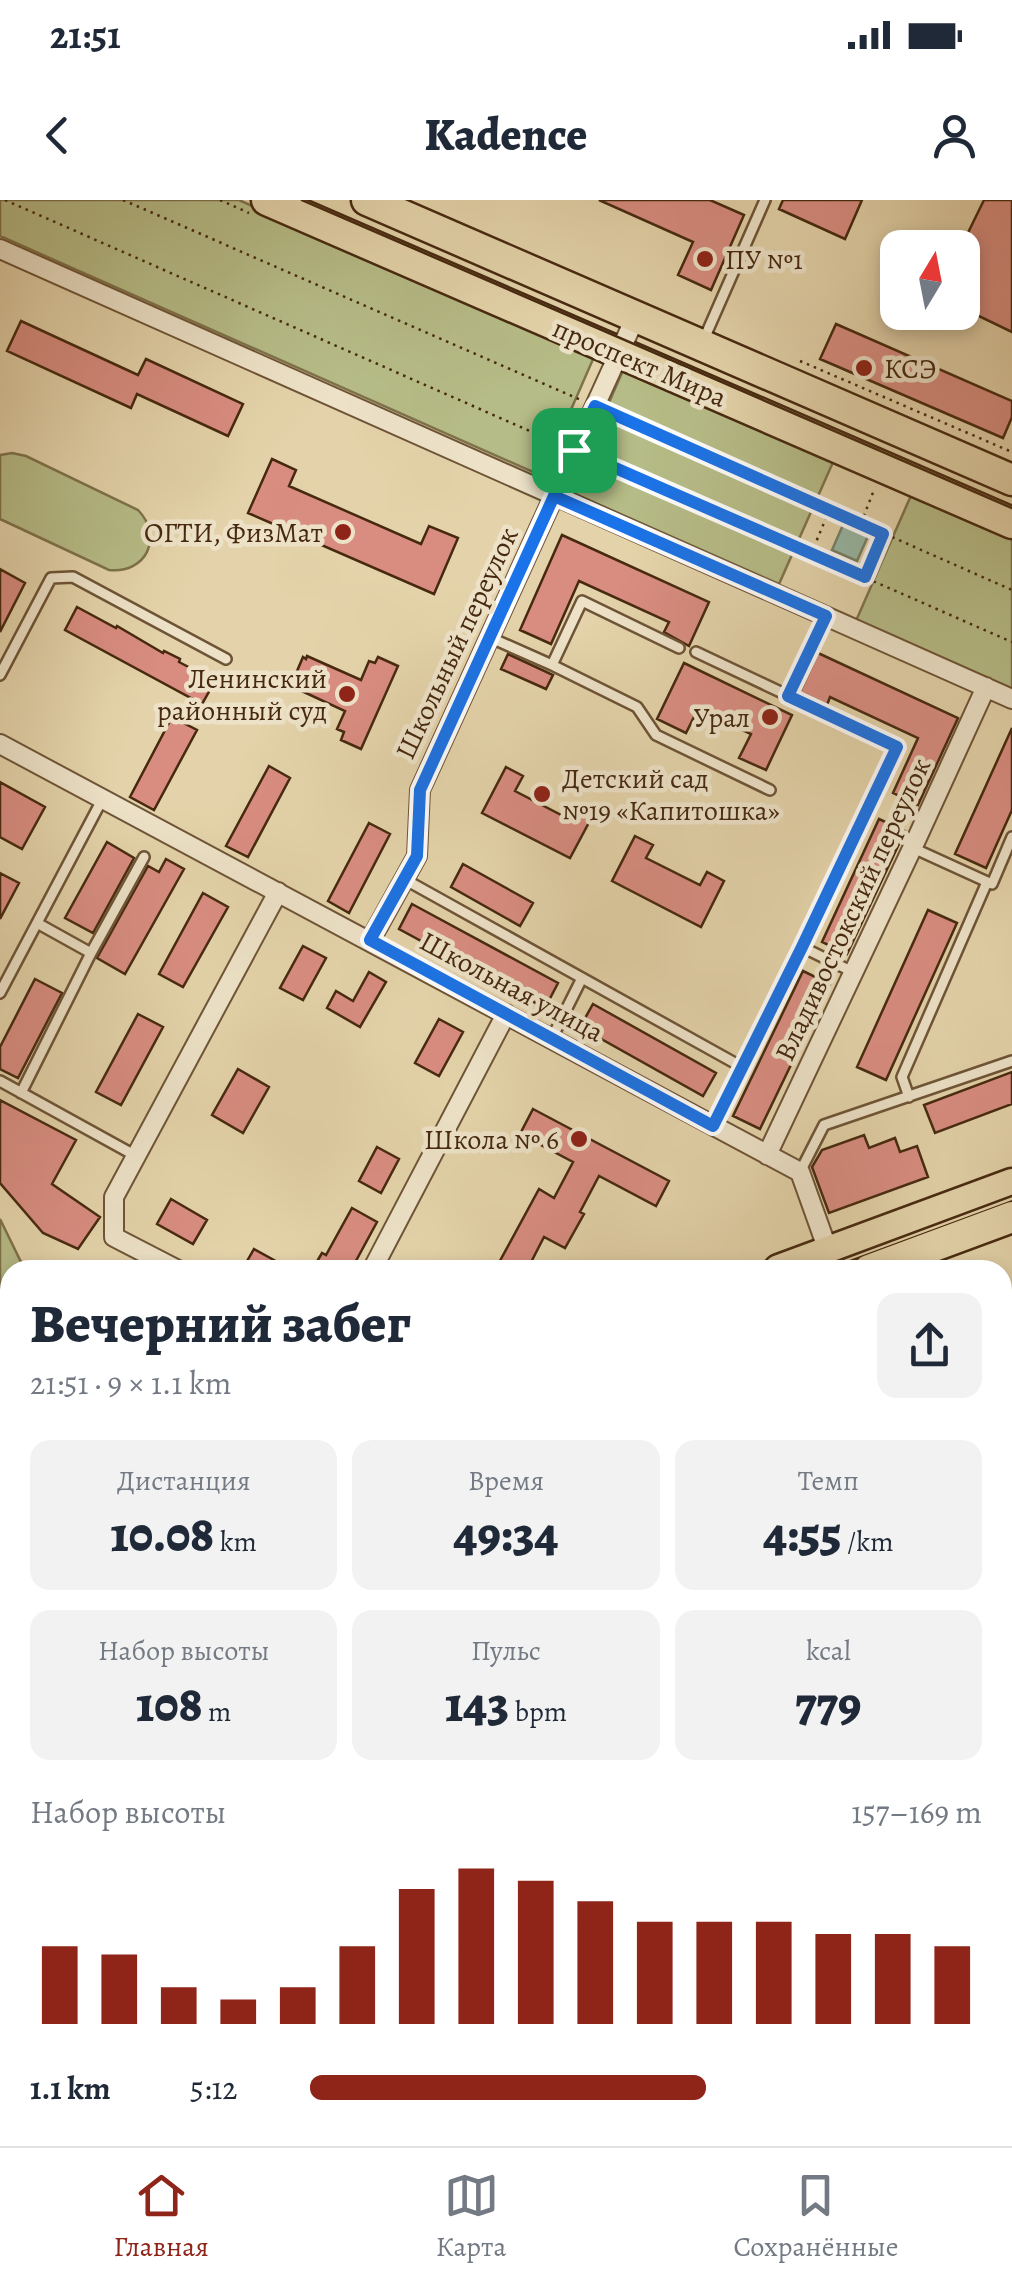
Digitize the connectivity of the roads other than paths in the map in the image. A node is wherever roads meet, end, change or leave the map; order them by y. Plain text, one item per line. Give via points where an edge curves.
1 (267, 200) edge
2 (367, 200) edge
3 (765, 200) edge
4 (0, 249) edge
5 (636, 316) junction
6 (619, 353) junction
7 (693, 363) junction
8 (1012, 480) edge
9 (554, 496) junction
10 (1012, 523) edge
11 (826, 616) junction
12 (490, 637) junction
13 (679, 648) dead end
14 (696, 652) dead end
15 (226, 659) dead end
16 (552, 665) junction
17 (0, 675) edge
18 (986, 687) junction
19 (788, 696) junction
20 (1012, 698) edge
21 (0, 744) edge
22 (770, 790) dead end
23 (102, 798) junction
24 (1012, 837) edge
25 (913, 848) junction
26 (144, 857) dead end
27 (404, 879) junction
28 (988, 882) junction
29 (278, 892) junction
30 (37, 923) junction
31 (370, 940) junction
32 (802, 947) junction
33 (91, 953) junction
34 (853, 972) junction
35 (582, 978) junction
36 (0, 992) edge
37 (506, 1014) junction
38 (552, 1038) junction
39 (1012, 1061) edge
40 (742, 1066) junction
41 (0, 1081) edge
42 (21, 1093) junction
43 (909, 1097) junction
44 (713, 1126) junction
45 (766, 1155) junction
46 (136, 1156) junction
47 (800, 1172) junction
48 (1012, 1184) edge
49 (1012, 1217) edge
50 (911, 1222) junction
51 (159, 1260) edge
52 (377, 1260) edge
53 (832, 1260) edge
54 (834, 1260) edge
55 (925, 1260) edge

1 - 6 main road, проспект Мира
2 - 5 main road, проспект Мира
3 - 7 lane
4 - 9 street
5 - 6 street, Школьный переулок
5 - 7 main road, проспект Мира
6 - 7 main road, проспект Мира
6 - 9 street, Школьный переулок
7 - 8 main road, проспект Мира
7 - 10 main road, проспект Мира
9 - 11 street
9 - 12 street, Школьный переулок
11 - 18 street
11 - 19 lane
12 - 16 lane
12 - 27 street, Школьный переулок via 420,790 417,856
13 - 16 lane via 582,602
14 - 19 lane
15 - 17 lane via 73,577 51,578
16 - 22 lane via 637,707 656,735
18 - 20 street
18 - 25 street, Владивостокский переулок
19 - 32 lane via 897,747
21 - 23 street, Школьная улица
23 - 29 street, Школьная улица
23 - 30 lane
24 - 28 lane
25 - 28 lane
25 - 34 street, Владивостокский переулок
26 - 33 lane
27 - 31 street, Школьный переулок
27 - 35 lane
28 - 43 lane via 902,1077
29 - 31 street, Школьная улица
29 - 46 street
30 - 33 lane
30 - 36 lane
31 - 37 street, Школьная улица
32 - 34 lane
32 - 40 lane
33 - 42 lane
34 - 45 street, Владивостокский переулок
35 - 38 lane
35 - 40 lane
37 - 38 street, Школьная улица
37 - 52 street
38 - 44 street, Школьная улица
39 - 43 lane
40 - 44 lane
41 - 42 lane
42 - 46 lane
43 - 47 lane via 824,1126
44 - 45 street, Школьная улица
45 - 47 street, Школьная улица
46 - 51 street via 114,1197 114,1237
47 - 53 street
48 - 50 main road
49 - 55 main road
50 - 54 main road
50 - 55 street

